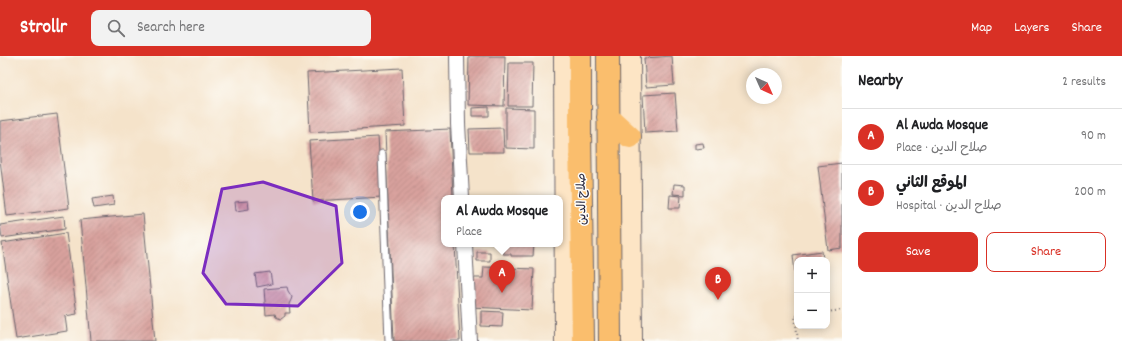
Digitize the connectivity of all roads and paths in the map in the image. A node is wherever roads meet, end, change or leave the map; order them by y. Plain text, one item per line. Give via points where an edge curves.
1 (457, 56) edge
2 (564, 56) edge
3 (580, 56) edge
4 (608, 56) edge
5 (630, 56) edge
6 (608, 117) junction
7 (630, 137) junction
8 (382, 154) dead end
9 (462, 195) edge
10 (465, 247) edge
11 (842, 310) edge
12 (830, 312) edge
13 (797, 329) edge
14 (389, 341) edge
15 (470, 341) edge
16 (565, 341) edge
17 (583, 341) edge
18 (610, 341) edge
19 (632, 341) edge
20 (798, 341) edge

1 - 9 street
2 - 16 main road
3 - 17 highway, صلاح الدين
4 - 6 highway
5 - 7 main road
6 - 7 highway
6 - 18 highway
7 - 19 main road
8 - 14 lane
10 - 15 street
11 - 12 path
13 - 20 path

